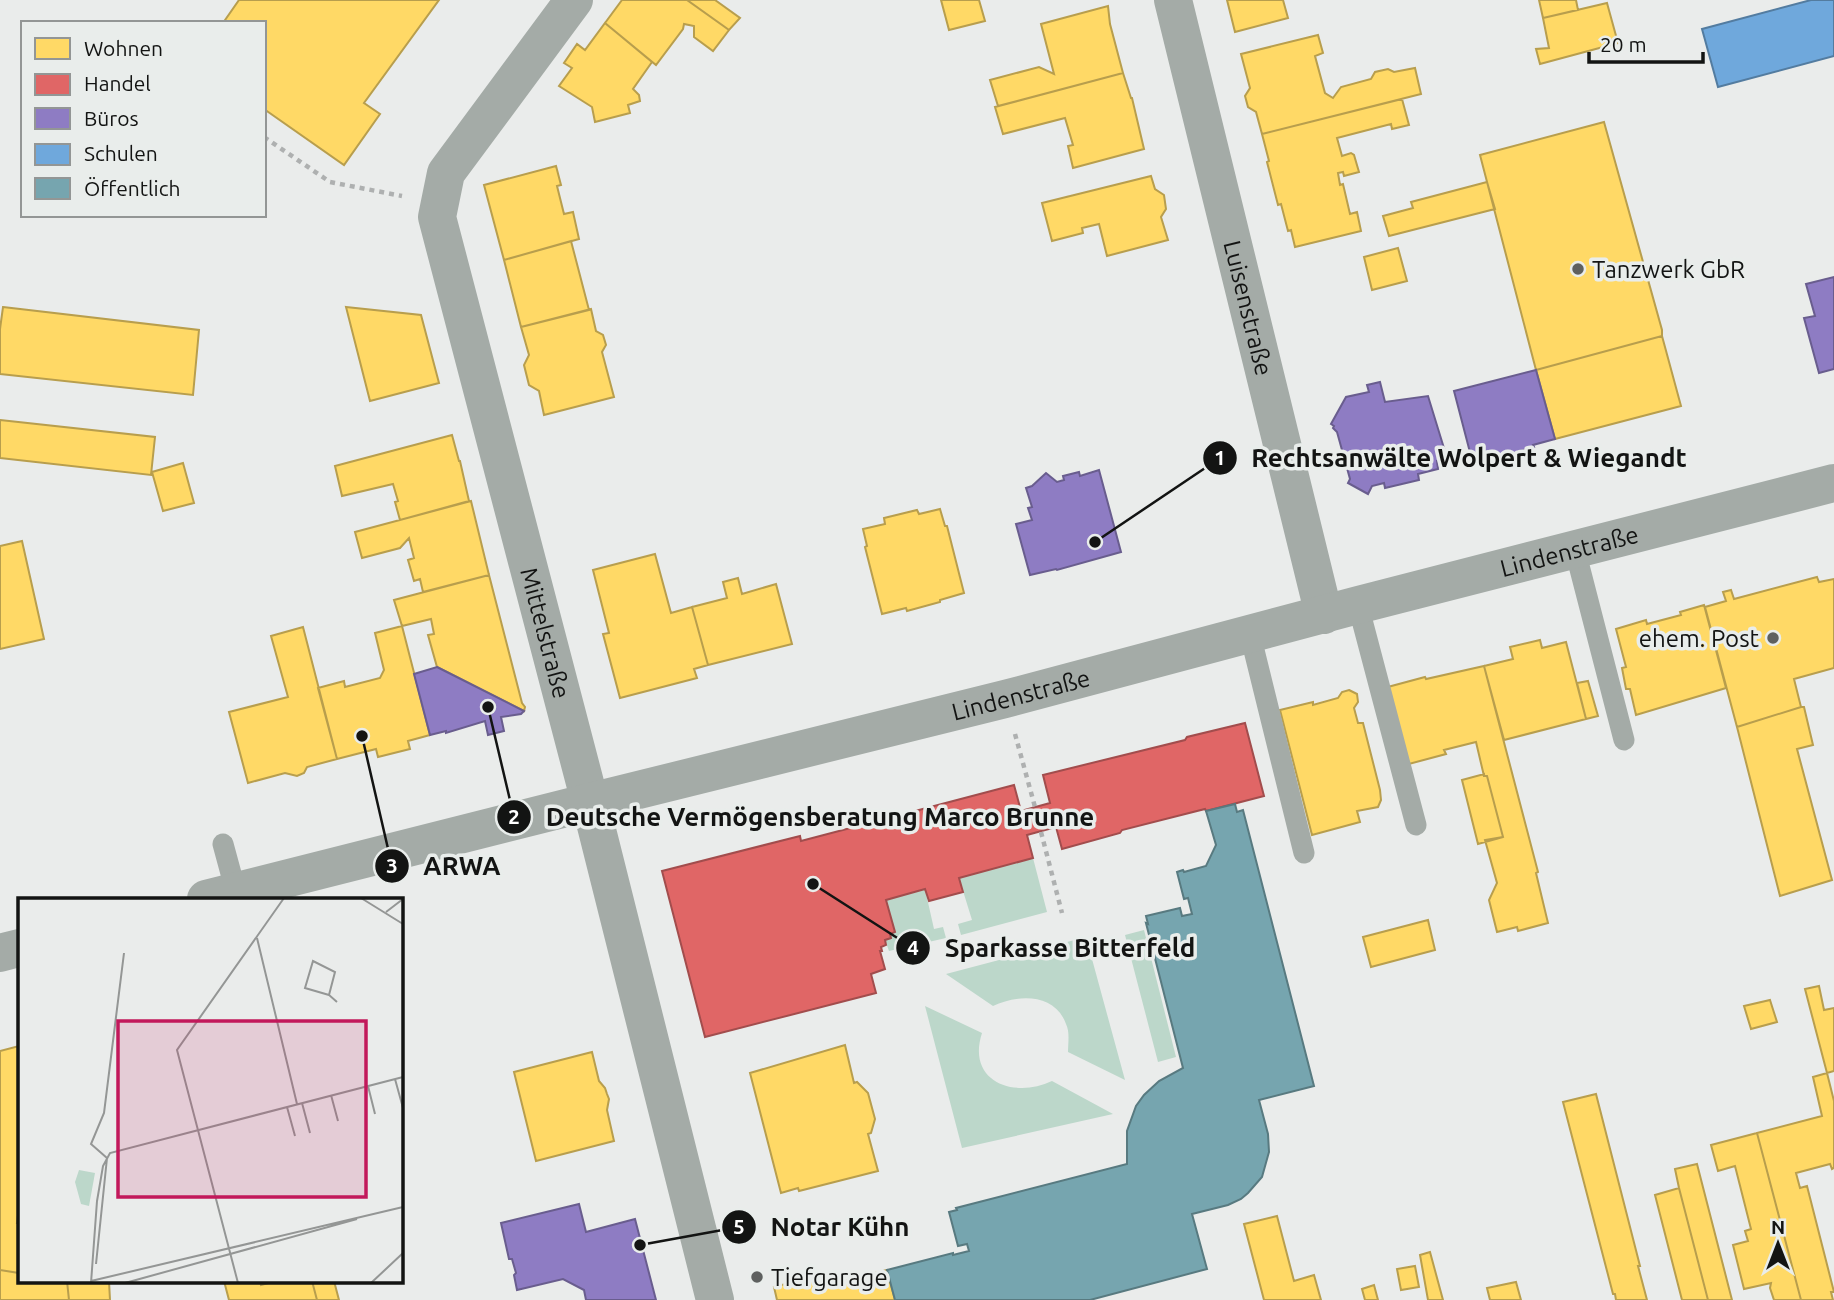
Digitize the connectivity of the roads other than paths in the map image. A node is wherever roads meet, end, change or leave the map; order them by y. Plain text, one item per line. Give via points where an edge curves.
1 (574, 0) edge
2 (1173, 0) edge
3 (1834, 482) edge
4 (1575, 550) junction
5 (1341, 610) junction
6 (1250, 634) junction
7 (1624, 740) dead end
8 (590, 802) junction
9 (1416, 825) dead end
10 (223, 844) dead end
11 (1304, 853) dead end
12 (221, 896) edge
13 (18, 948) edge
14 (0, 953) edge
15 (715, 1300) edge

1 - 8 street, Mittelstraße via 446,173 437,217
2 - 5 street, Luisenstraße
3 - 4 street, Lindenstraße
4 - 5 street, Lindenstraße
4 - 7 lane
5 - 6 street, Lindenstraße
5 - 9 lane
6 - 8 street, Lindenstraße
6 - 11 lane
8 - 12 street, Lindenstraße
8 - 15 street, Mittelstraße
10 - 12 lane
13 - 14 street

